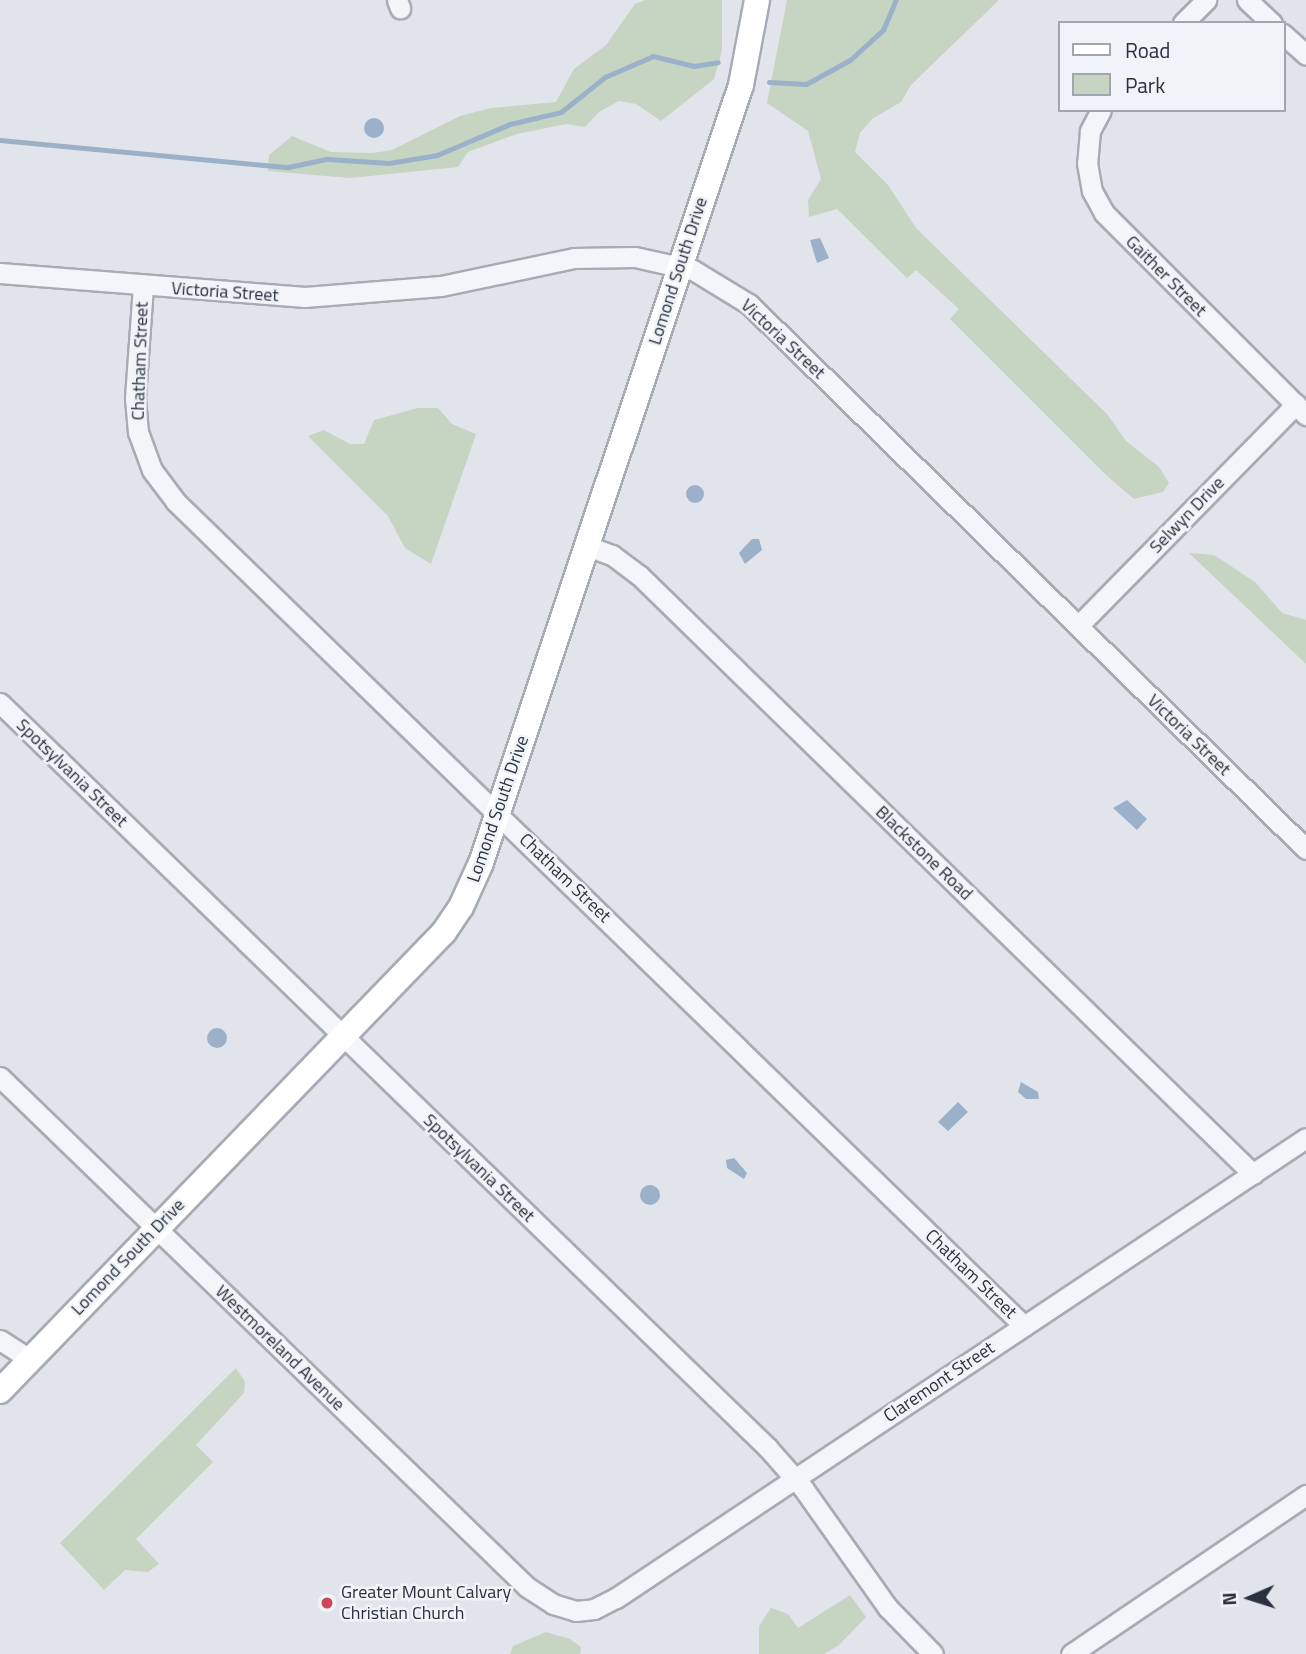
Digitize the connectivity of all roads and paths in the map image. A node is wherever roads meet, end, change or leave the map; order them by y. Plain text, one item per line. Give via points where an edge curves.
1 (757, 0) edge
2 (1206, 0) edge
3 (1247, 0) edge
4 (1186, 21) edge
5 (1270, 21) edge
6 (1285, 36) edge
7 (1306, 55) edge
8 (1100, 112) edge
9 (680, 265) junction
10 (0, 273) edge
11 (143, 286) junction
12 (1301, 410) edge
13 (587, 546) junction
14 (1079, 626) junction
15 (0, 703) edge
16 (498, 813) junction
17 (1306, 849) edge
18 (343, 1036) junction
19 (0, 1077) edge
20 (1306, 1138) edge
21 (1252, 1174) junction
22 (156, 1229) junction
23 (1024, 1326) junction
24 (0, 1340) edge
25 (29, 1359) junction
26 (0, 1391) edge
27 (795, 1478) junction
28 (1306, 1495) edge
29 (567, 1608) joint
30 (933, 1654) edge
31 (1071, 1654) edge

1 - 9 main road, Lomond South Drive via 743,75
2 - 4 street
3 - 5 street
6 - 7 street
8 - 12 street, Gaither Street via 1090,131 1087,163 1104,213
9 - 11 street, Victoria Street via 635,257 574,258 441,286 351,296 260,296
9 - 13 main road, Lomond South Drive
9 - 14 street, Victoria Street via 749,304
10 - 11 street, Victoria Street
11 - 16 street, Chatham Street via 136,416 141,446 162,486
12 - 14 street, Selwyn Drive
13 - 16 main road, Lomond South Drive
13 - 21 street, Blackstone Road via 612,555 639,575
14 - 17 street, Victoria Street
15 - 18 street, Spotsylvania Street
16 - 18 main road, Lomond South Drive via 461,907 444,932
16 - 23 street, Chatham Street
18 - 22 main road, Lomond South Drive
18 - 27 street, Spotsylvania Street
19 - 22 street, Westmoreland Avenue
20 - 21 street, Claremont Street
21 - 23 street, Claremont Street
22 - 25 main road, Lomond South Drive
22 - 29 street, Westmoreland Avenue via 527,1587
23 - 27 street, Claremont Street
24 - 25 street
25 - 26 main road, Lomond South Drive
27 - 29 street, Claremont Street via 616,1598 594,1609
27 - 30 street, Spotsylvania Street via 888,1608
28 - 31 street

